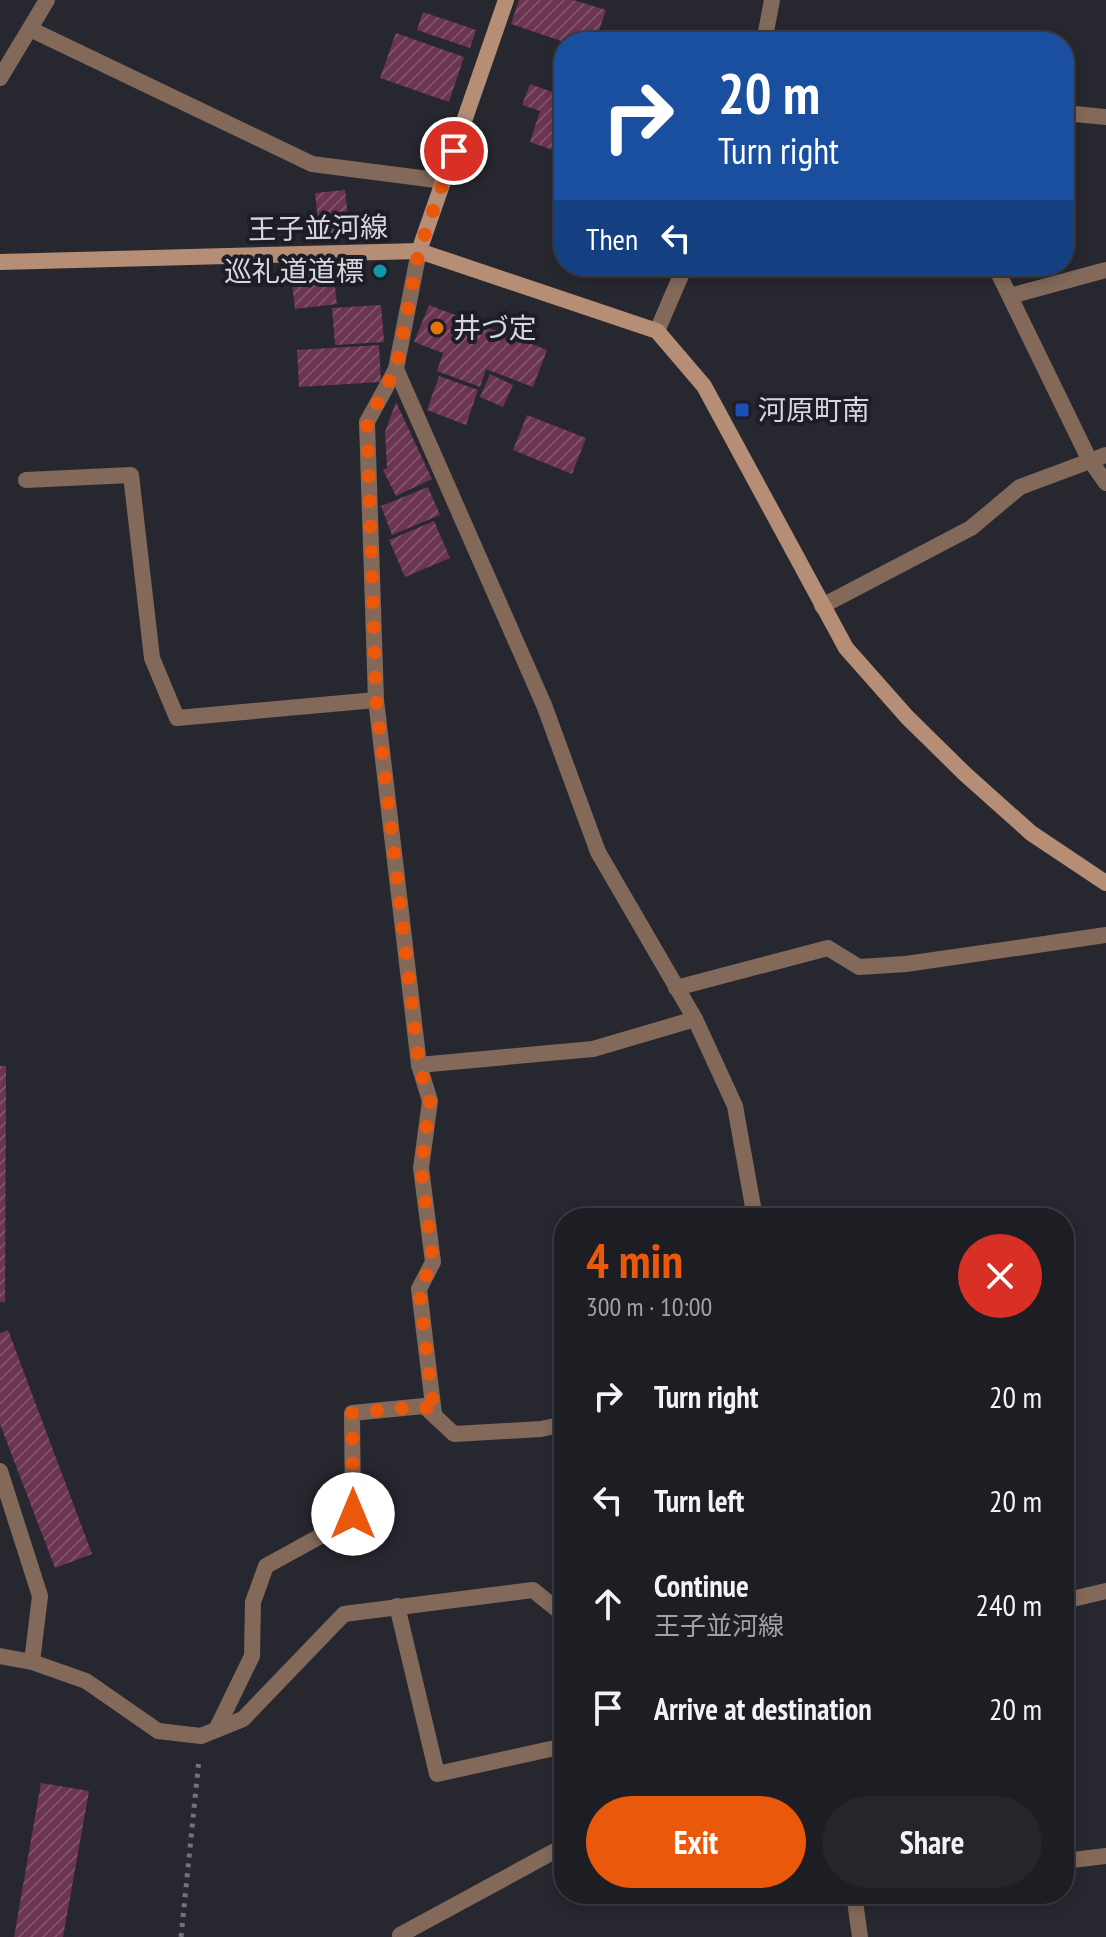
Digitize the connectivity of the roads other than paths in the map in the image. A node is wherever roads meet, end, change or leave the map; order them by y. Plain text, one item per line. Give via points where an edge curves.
1 (47, 0) edge
2 (506, 0) edge
3 (772, 0) edge
4 (30, 29) junction
5 (766, 32) edge
6 (0, 78) edge
7 (1074, 114) edge
8 (1106, 117) edge
9 (444, 181) junction
10 (419, 251) junction
11 (0, 262) edge
12 (1106, 270) edge
13 (681, 276) edge
14 (1000, 276) edge
15 (1010, 296) junction
16 (657, 331) junction
17 (396, 369) junction
18 (1106, 455) edge
19 (1089, 459) junction
20 (26, 480) dead end
21 (1106, 483) edge
22 (822, 606) junction
23 (376, 700) junction
24 (1106, 883) edge
25 (1106, 935) edge
26 (676, 988) junction
27 (695, 1019) junction
28 (419, 1065) junction
29 (753, 1208) edge
30 (434, 1414) junction
31 (554, 1426) edge
32 (0, 1471) edge
33 (1106, 1591) edge
34 (1074, 1599) edge
35 (397, 1606) junction
36 (554, 1607) edge
37 (0, 1656) edge
38 (32, 1662) junction
39 (208, 1733) junction
40 (554, 1748) edge
41 (554, 1851) edge
42 (1106, 1856) edge
43 (1074, 1860) edge
44 (855, 1904) edge
45 (400, 1935) dead end
46 (860, 1937) edge

1 - 4 street
2 - 9 street, 王子並河線
3 - 5 street
4 - 6 street
4 - 9 street via 312,164
7 - 8 street
9 - 10 street, 王子並河線
10 - 11 street, 王子並河線
10 - 16 street
10 - 17 street
12 - 15 street
13 - 16 street
14 - 15 street
15 - 19 street
16 - 22 street via 704,386
17 - 23 street via 367,422
17 - 26 street via 544,705 598,852
18 - 19 street
19 - 21 street
19 - 22 street via 1020,487 971,528
20 - 23 street via 131,475 152,658 177,718
22 - 24 street via 846,648 965,774 1031,833
23 - 28 street
25 - 26 street via 859,967 828,948
26 - 27 street
27 - 28 street via 593,1049
27 - 29 street via 735,1106
28 - 30 street via 430,1101 421,1168 433,1262 419,1289
30 - 31 street via 454,1434
30 - 39 street via 424,1406 352,1413 353,1514 266,1566 253,1602 252,1656
32 - 38 street via 40,1596
33 - 34 street
35 - 36 street via 533,1590
35 - 39 street via 344,1614 243,1719
35 - 40 street via 437,1774
37 - 38 street
38 - 39 street via 86,1681 158,1731
41 - 45 street
42 - 43 street
44 - 46 street

